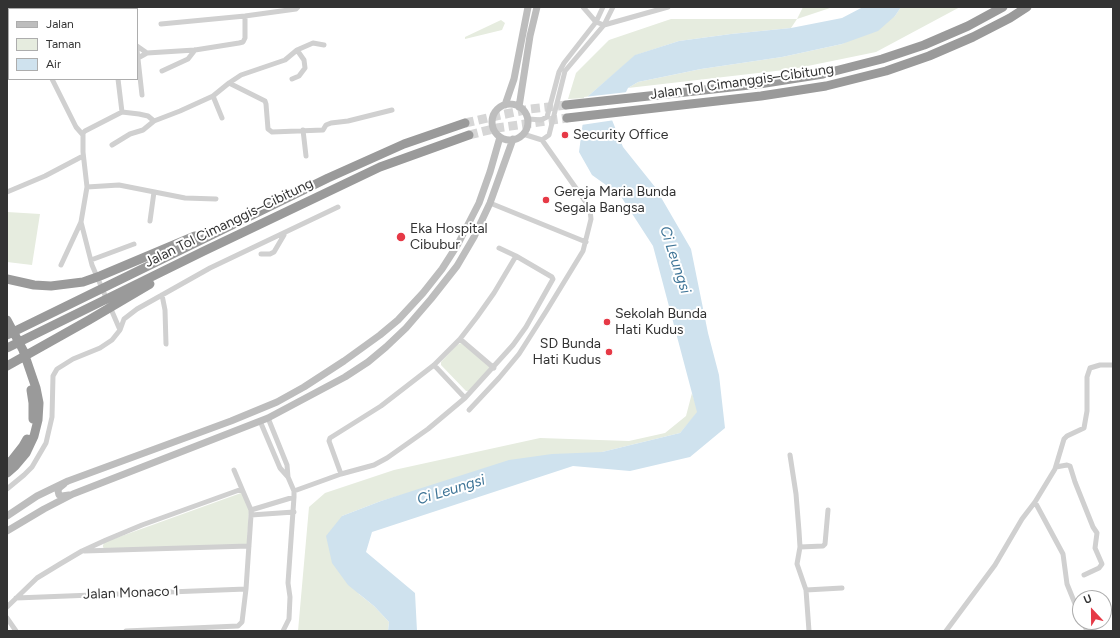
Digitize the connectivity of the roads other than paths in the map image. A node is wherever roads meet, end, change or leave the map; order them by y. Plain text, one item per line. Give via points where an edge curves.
1 (298, 7) edge
2 (528, 7) edge
3 (537, 7) edge
4 (583, 7) edge
5 (603, 7) edge
6 (613, 7) edge
7 (668, 7) edge
8 (1003, 7) edge
9 (1027, 7) edge
10 (245, 16) junction
11 (596, 22) junction
12 (161, 24) dead end
13 (604, 24) junction
14 (324, 45) dead end
15 (138, 47) edge
16 (196, 50) junction
17 (297, 50) junction
18 (147, 53) junction
19 (138, 58) edge
20 (162, 71) dead end
21 (292, 79) dead end
22 (52, 80) edge
23 (118, 80) edge
24 (229, 83) junction
25 (142, 95) dead end
26 (213, 96) junction
27 (505, 105) junction
28 (566, 105) tunnel mouth
29 (519, 107) junction
30 (392, 110) dead end
31 (122, 112) junction
32 (222, 118) dead end
33 (567, 118) tunnel mouth
34 (529, 119) junction
35 (154, 121) junction
36 (465, 123) tunnel mouth
37 (303, 130) junction
38 (523, 134) junction
39 (83, 135) junction
40 (469, 135) tunnel mouth
41 (500, 137) junction
42 (513, 139) junction
43 (542, 140) junction
44 (112, 145) dead end
45 (83, 156) junction
46 (306, 156) dead end
47 (87, 187) junction
48 (7, 192) edge
49 (154, 192) junction
50 (216, 199) dead end
51 (282, 200) junction
52 (490, 203) junction
53 (338, 207) dead end
54 (150, 221) dead end
55 (81, 222) junction
56 (285, 236) junction
57 (586, 242) junction
58 (134, 244) dead end
59 (499, 248) dead end
60 (204, 251) junction
61 (261, 254) dead end
62 (516, 256) junction
63 (92, 263) junction
64 (60, 265) dead end
65 (7, 279) edge
66 (162, 295) junction
67 (7, 320) edge
68 (120, 330) junction
69 (7, 334) edge
70 (460, 339) junction
71 (166, 344) dead end
72 (7, 348) edge
73 (357, 351) junction
74 (344, 361) junction
75 (368, 362) junction
76 (434, 365) junction
77 (1113, 365) edge
78 (7, 366) edge
79 (494, 368) junction
80 (352, 372) junction
81 (28, 373) junction
82 (465, 398) junction
83 (469, 410) dead end
84 (268, 418) junction
85 (260, 421) junction
86 (280, 447) junction
87 (272, 451) junction
88 (790, 455) dead end
89 (7, 464) edge
90 (1056, 467) junction
91 (234, 470) dead end
92 (7, 473) edge
93 (341, 474) junction
94 (288, 477) junction
95 (68, 481) junction
96 (7, 489) edge
97 (242, 489) junction
98 (294, 491) junction
99 (73, 494) junction
100 (294, 497) junction
101 (1035, 502) junction
102 (828, 510) dead end
103 (294, 512) junction
104 (251, 513) junction
105 (7, 516) edge
106 (7, 531) edge
107 (249, 546) junction
108 (800, 547) junction
109 (82, 551) junction
110 (1084, 575) dead end
111 (246, 588) junction
112 (842, 588) dead end
113 (806, 590) junction
114 (1072, 596) edge
115 (16, 598) junction
116 (7, 607) edge
117 (7, 618) edge
118 (16, 631) edge
119 (126, 631) edge
120 (283, 631) edge
121 (809, 631) edge
122 (946, 631) edge

1 - 10 street
2 - 27 street via 514,79
3 - 29 street
4 - 11 street
5 - 11 street
6 - 13 street
7 - 13 street
8 - 28 highway, Jalan Tol Cimanggis–Cibitung via 924,45 823,74 759,84
9 - 33 highway, Jalan Tol Cimanggis–Cibitung via 973,37 929,56 886,71 826,86
10 - 12 street
10 - 16 street via 243,42
11 - 13 street
11 - 34 street via 559,72 547,116 541,120
13 - 43 street via 565,72 549,135
14 - 17 street via 313,43
15 - 18 street
16 - 18 street
16 - 20 street via 188,59
17 - 21 street via 304,60 305,68 299,76
17 - 24 street via 285,60 241,75
18 - 19 street
19 - 25 street
22 - 39 street via 76,127
23 - 31 street
24 - 26 street
24 - 37 street via 265,101 270,131
26 - 32 street
26 - 35 street
27 - 29 street
27 - 41 street via 497,110 492,119 494,129
29 - 34 street
30 - 37 street via 331,123 322,130
31 - 35 street via 143,115
31 - 39 street via 85,130
34 - 38 street
35 - 44 street via 143,130 130,134
36 - 51 highway, Jalan Tol Cimanggis–Cibitung via 404,144
37 - 46 street
38 - 42 street
38 - 43 street
39 - 45 street
40 - 60 highway, Jalan Tol Cimanggis–Cibitung via 380,166
41 - 42 street via 506,140
41 - 73 street via 479,203 442,269 398,320
42 - 52 street
43 - 57 street via 590,210 591,219
45 - 47 street
45 - 48 street
47 - 49 street via 119,185
47 - 55 street
49 - 50 street via 185,198
49 - 54 street
51 - 65 highway via 83,282 51,286
51 - 69 highway, Jalan Tol Cimanggis–Cibitung
52 - 57 street
52 - 75 street via 474,237 446,281 406,328
53 - 56 street
55 - 63 street
55 - 64 street
56 - 61 street via 274,252
56 - 66 street via 210,268
57 - 83 street via 519,354
58 - 63 street
59 - 62 street
60 - 72 highway, Jalan Tol Cimanggis–Cibitung
60 - 78 highway
62 - 70 street via 494,293
62 - 79 street via 552,276 554,280 526,327
63 - 68 street
66 - 68 street via 124,319
66 - 71 street
67 - 81 highway via 23,350
68 - 96 street via 112,340 100,348 57,369 53,376 52,417 46,443 32,466
69 - 81 highway
70 - 76 street
70 - 79 street
73 - 74 street
73 - 75 street via 361,359
74 - 80 street via 352,364
74 - 95 street via 304,387 257,410
75 - 80 street
76 - 82 street
76 - 93 street via 370,414 330,438
77 - 90 street via 1094,366 1089,370 1084,428 1064,439
79 - 82 street
80 - 84 street
81 - 89 highway via 33,403 30,432 23,446
81 - 92 highway via 36,388 39,403 38,420 26,453
82 - 93 street via 428,429 379,463
84 - 85 street
84 - 86 street
85 - 87 street
85 - 99 street
86 - 87 street
86 - 94 street via 287,465
87 - 94 street via 280,468
88 - 108 street
90 - 101 street
90 - 110 street via 1070,466 1097,533 1095,548 1102,564
91 - 97 street
93 - 98 street
94 - 98 street
95 - 99 street via 58,491 59,495
95 - 105 street via 37,496
97 - 104 street
97 - 109 street via 142,524
98 - 100 street
99 - 106 street
100 - 103 street
100 - 104 street
101 - 114 street via 1063,554 1067,584
101 - 122 street via 995,565
102 - 108 street via 825,544
103 - 104 street
103 - 120 street via 288,582 289,619
104 - 107 street
107 - 109 street
107 - 111 street
108 - 113 street via 797,564
109 - 115 street via 37,578
111 - 115 street, Jalan Monaco 1
111 - 119 street via 242,622 238,626
112 - 113 street
113 - 121 street
115 - 116 street
117 - 118 street

